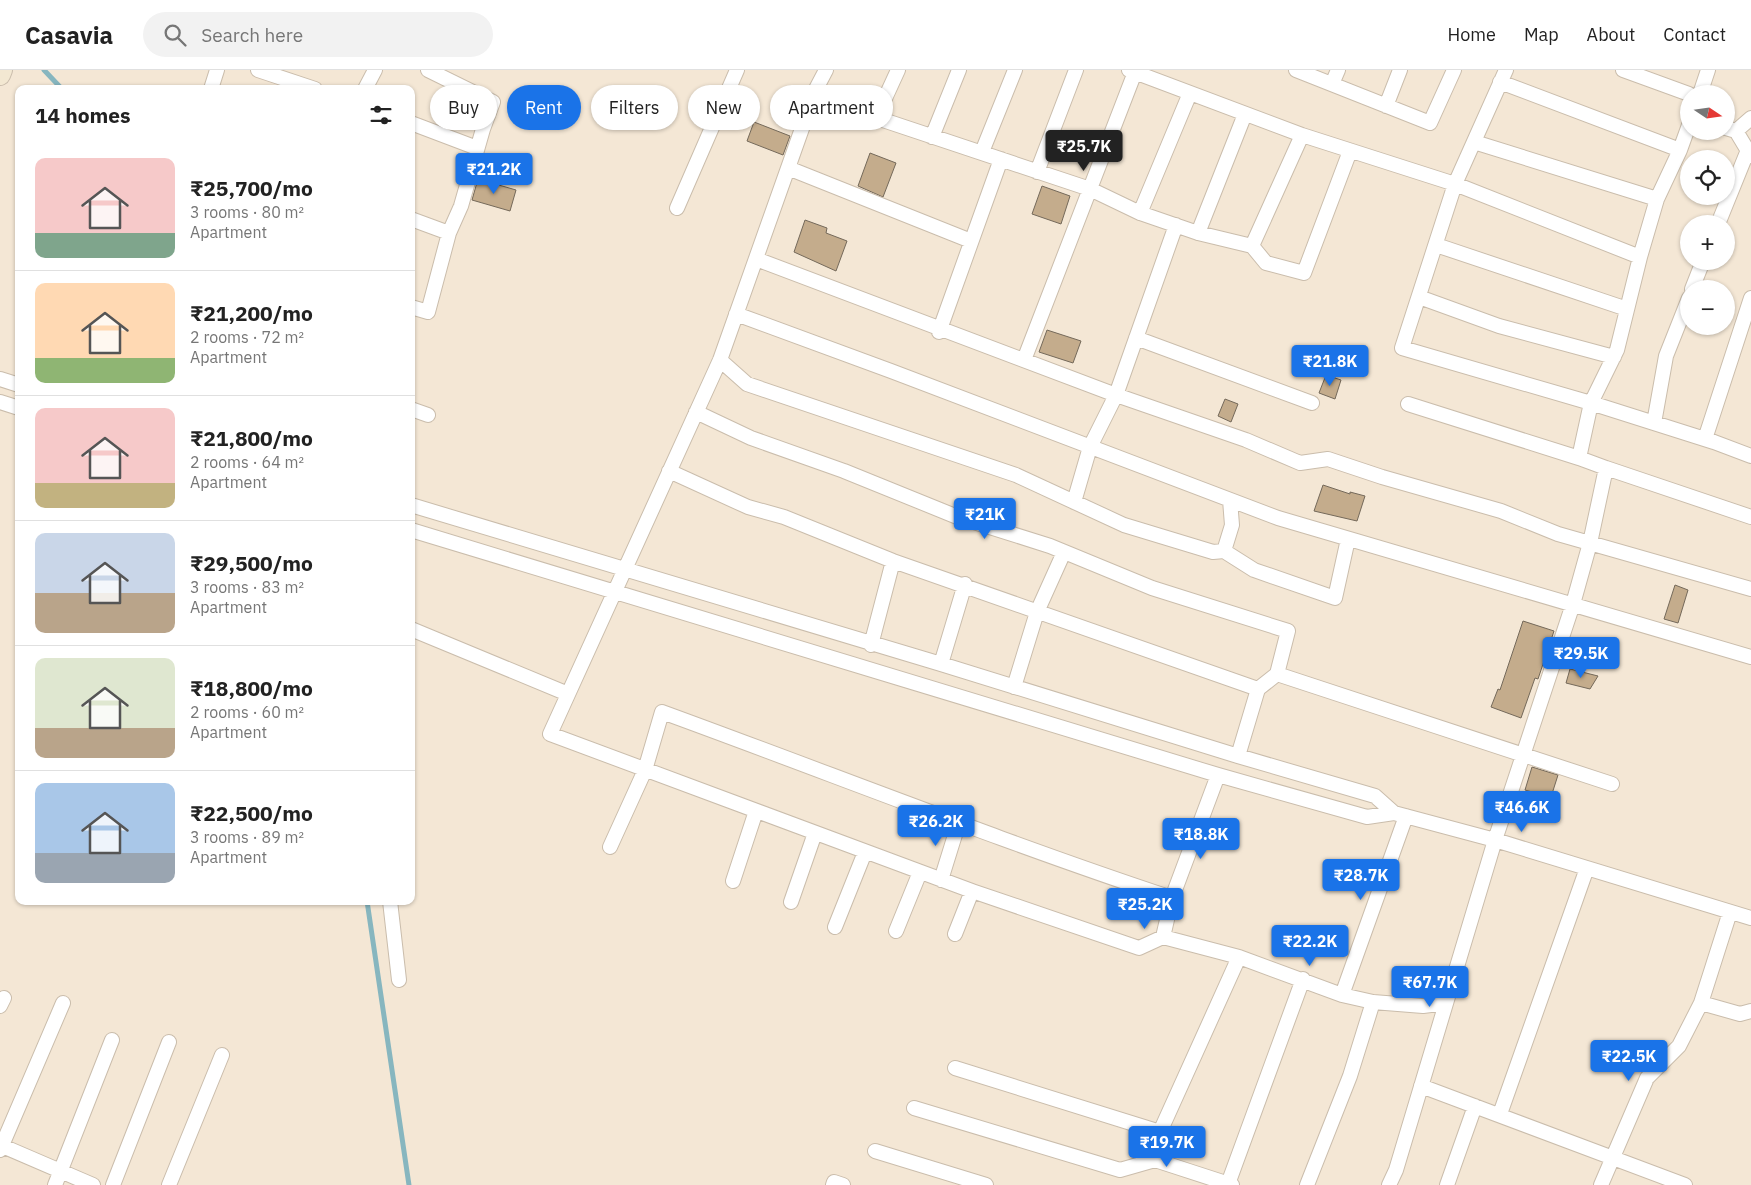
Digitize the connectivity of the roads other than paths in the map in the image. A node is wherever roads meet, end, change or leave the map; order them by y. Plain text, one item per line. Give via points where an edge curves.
1 (2, 70) edge
2 (218, 70) edge
3 (258, 70) edge
4 (375, 70) edge
5 (428, 70) edge
6 (738, 70) edge
7 (826, 70) edge
8 (898, 70) edge
9 (958, 70) edge
10 (1015, 70) edge
11 (1076, 70) edge
12 (1296, 70) edge
13 (1338, 70) edge
14 (1400, 70) edge
15 (1454, 70) edge
16 (1623, 70) edge
17 (1708, 70) edge
18 (1132, 71) edge
19 (0, 75) edge
20 (454, 76) edge
21 (1503, 76) edge
22 (1332, 84) junction
23 (212, 85) edge
24 (303, 85) edge
25 (367, 85) edge
26 (819, 85) edge
27 (891, 85) edge
28 (1703, 85) edge
29 (1680, 91) edge
30 (1190, 93) junction
31 (1386, 106) junction
32 (1245, 114) junction
33 (1751, 118) edge
34 (893, 124) edge
35 (415, 125) edge
36 (1735, 127) edge
37 (802, 130) edge
38 (1735, 134) edge
39 (1302, 135) junction
40 (932, 137) junction
41 (1684, 140) edge
42 (1474, 142) junction
43 (477, 148) junction
44 (1680, 150) junction
45 (1350, 151) junction
46 (982, 152) junction
47 (1749, 153) edge
48 (1001, 159) junction
49 (788, 168) junction
50 (1037, 172) junction
51 (1455, 184) junction
52 (1090, 189) junction
53 (1658, 199) junction
54 (677, 208) dead end
55 (1140, 213) junction
56 (1722, 215) edge
57 (415, 220) edge
58 (1176, 225) junction
59 (449, 233) junction
60 (1198, 233) junction
61 (971, 241) junction
62 (1436, 245) junction
63 (1252, 246) junction
64 (1640, 257) junction
65 (756, 259) junction
66 (1418, 297) junction
67 (1751, 298) edge
68 (415, 308) edge
69 (1627, 309) junction
70 (736, 314) junction
71 (1680, 321) edge
72 (940, 330) junction
73 (1136, 338) junction
74 (1614, 357) junction
75 (720, 360) junction
76 (1024, 360) junction
77 (0, 380) edge
78 (15, 384) edge
79 (1116, 395) junction
80 (0, 402) edge
81 (1312, 403) dead end
82 (1591, 403) junction
83 (1408, 404) dead end
84 (15, 407) edge
85 (415, 410) edge
86 (696, 412) junction
87 (428, 415) dead end
88 (1654, 423) junction
89 (1705, 439) junction
90 (1090, 447) junction
91 (1751, 456) edge
92 (1579, 458) junction
93 (1606, 468) junction
94 (669, 471) junction
95 (1230, 500) junction
96 (1074, 502) junction
97 (415, 506) edge
98 (1751, 517) edge
99 (415, 531) edge
100 (1348, 539) junction
101 (1590, 543) junction
102 (1224, 551) junction
103 (1064, 552) junction
104 (893, 561) junction
105 (624, 569) junction
106 (965, 584) junction
107 (1751, 589) edge
108 (614, 592) junction
109 (1573, 604) junction
110 (1037, 612) junction
111 (415, 631) edge
112 (871, 644) junction
113 (1751, 657) edge
114 (941, 664) junction
115 (1277, 674) junction
116 (1014, 687) junction
117 (1258, 689) junction
118 (568, 694) junction
119 (1524, 754) junction
120 (1238, 756) junction
121 (645, 770) junction
122 (1218, 775) junction
123 (1612, 784) dead end
124 (756, 811) junction
125 (1400, 814) junction
126 (959, 822) junction
127 (815, 833) junction
128 (1495, 840) junction
129 (610, 847) dead end
130 (865, 852) junction
131 (1587, 868) junction
132 (920, 872) junction
133 (941, 880) junction
134 (733, 881) dead end
135 (972, 891) junction
136 (1172, 898) junction
137 (791, 902) dead end
138 (390, 905) edge
139 (1730, 912) junction
140 (1751, 918) edge
141 (836, 927) dead end
142 (896, 931) dead end
143 (955, 934) dead end
144 (1163, 937) junction
145 (1239, 957) junction
146 (399, 980) dead end
147 (1303, 980) junction
148 (1342, 995) junction
149 (1373, 1002) junction
150 (62, 1003) dead end
151 (1446, 1003) junction
152 (1701, 1003) junction
153 (1751, 1010) edge
154 (112, 1040) dead end
155 (169, 1042) dead end
156 (222, 1055) dead end
157 (955, 1068) dead end
158 (1421, 1086) junction
159 (1475, 1106) junction
160 (914, 1108) dead end
161 (1500, 1114) junction
162 (1160, 1132) junction
163 (0, 1147) edge
164 (876, 1150) dead end
165 (1614, 1158) junction
166 (1155, 1160) junction
167 (61, 1171) junction
168 (1230, 1184) edge
169 (55, 1185) edge
170 (93, 1185) edge
171 (113, 1185) edge
172 (169, 1185) edge
173 (833, 1185) edge
174 (843, 1185) edge
175 (986, 1185) edge
176 (1307, 1185) edge
177 (1389, 1185) edge
178 (1448, 1185) edge
179 (1601, 1185) edge
180 (1685, 1185) edge

1 - 19 street
2 - 23 street
3 - 24 street
4 - 25 street
5 - 20 street
6 - 54 street
7 - 26 street
8 - 27 street
9 - 40 street
10 - 46 street
11 - 50 street
12 - 22 street
13 - 22 street
14 - 31 street
15 - 31 street via 1430,123
16 - 29 street
17 - 28 street
18 - 30 street
18 - 52 street
20 - 43 street via 493,102
21 - 42 street
21 - 44 street
22 - 31 street
30 - 32 street
30 - 55 street
32 - 39 street
32 - 60 street
33 - 36 street
34 - 40 street
35 - 43 street
37 - 49 street
38 - 47 street
39 - 45 street
39 - 63 street
40 - 46 street
41 - 44 street
42 - 51 street
42 - 53 street
43 - 59 street via 461,206
44 - 53 street
45 - 51 street
45 - 63 street via 1304,273 1266,263
46 - 48 street
47 - 56 street
48 - 50 street
48 - 61 street
49 - 61 street
49 - 65 street
50 - 52 street
51 - 62 street
51 - 64 street
52 - 55 street
52 - 76 street
53 - 64 street
55 - 58 street
57 - 59 street
58 - 60 street
58 - 73 street
59 - 68 street via 428,312
60 - 63 street
61 - 72 street
62 - 66 street
62 - 69 street
64 - 69 street
65 - 70 street
65 - 72 street
66 - 74 street via 1499,326
66 - 82 street via 1402,348
67 - 89 street
69 - 74 street
70 - 75 street
70 - 90 street
71 - 88 street via 1666,356
72 - 76 street
73 - 79 street
73 - 81 street
74 - 82 street
75 - 86 street
75 - 96 street via 747,384 1016,475
76 - 79 street
77 - 78 street
79 - 90 street
79 - 101 street via 1246,440 1300,464 1328,458 1501,511
80 - 84 street
82 - 88 street
82 - 92 street
83 - 92 street
85 - 87 street
86 - 94 street
86 - 103 street via 751,438 955,516
88 - 89 street
89 - 91 street
90 - 95 street
90 - 96 street
92 - 93 street
93 - 98 street
93 - 101 street
94 - 104 street via 748,507 784,517
94 - 105 street
95 - 100 street
95 - 102 street via 1232,525
96 - 102 street via 1124,525 1213,552
97 - 105 street
99 - 108 street
100 - 102 street via 1335,598 1254,570
100 - 109 street
101 - 107 street
101 - 109 street
103 - 110 street
103 - 115 street via 1152,588 1288,631
104 - 106 street
104 - 112 street
105 - 108 street
105 - 112 street
106 - 110 street
106 - 114 street
108 - 118 street
108 - 122 street
109 - 113 street
109 - 119 street
110 - 116 street
110 - 117 street
111 - 118 street
112 - 114 street
114 - 116 street
115 - 117 street
115 - 119 street
116 - 120 street
117 - 120 street
118 - 121 street via 550,734
119 - 123 street
119 - 128 street
120 - 125 street via 1375,796
121 - 124 street
121 - 126 street via 662,712
121 - 129 street
122 - 125 street via 1367,817
122 - 136 street
124 - 127 street
124 - 134 street
125 - 128 street
125 - 148 street
126 - 133 street
126 - 136 street via 1066,863
127 - 130 street
127 - 137 street
128 - 131 street
128 - 151 street
130 - 132 street
130 - 141 street
131 - 139 street
131 - 161 street
132 - 133 street
132 - 142 street
133 - 135 street
135 - 143 street
135 - 144 street via 1139,948
136 - 144 street
138 - 146 street
139 - 140 street
139 - 152 street
144 - 145 street
145 - 147 street
145 - 162 street
147 - 148 street
147 - 168 street
148 - 149 street
149 - 151 street via 1423,1006
149 - 176 street via 1350,1076
150 - 163 street
151 - 158 street
152 - 153 street via 1740,1014
152 - 165 street via 1679,1046 1647,1078
154 - 167 street
155 - 171 street
156 - 172 street
157 - 162 street
158 - 159 street
158 - 177 street
159 - 161 street
159 - 178 street
160 - 166 street via 1120,1170
161 - 165 street
162 - 166 street
163 - 167 street
164 - 175 street
165 - 179 street
165 - 180 street
166 - 168 street
167 - 169 street
167 - 170 street
173 - 174 street via 834,1182

